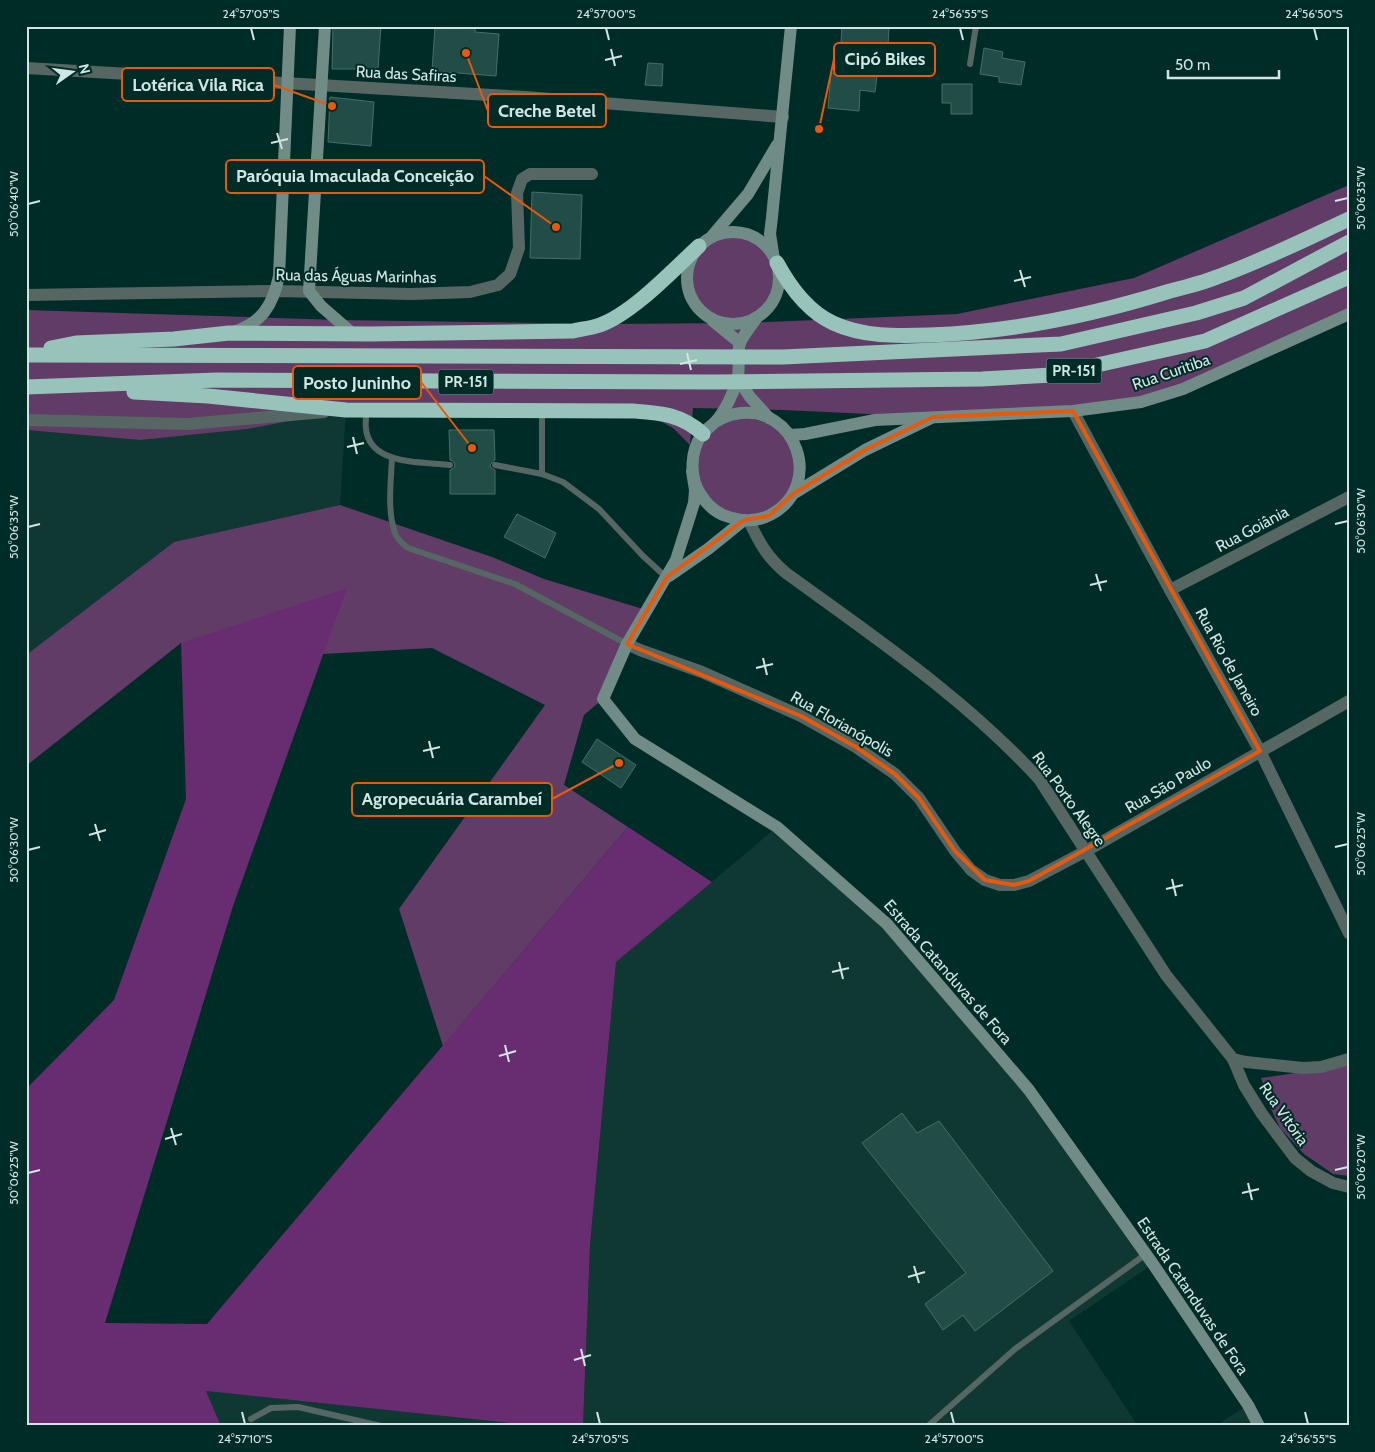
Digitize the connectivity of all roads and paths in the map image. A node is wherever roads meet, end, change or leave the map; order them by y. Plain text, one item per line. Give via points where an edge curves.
1 (290, 26) edge
2 (325, 26) edge
3 (791, 26) edge
4 (976, 26) edge
5 (970, 64) dead end
6 (26, 68) edge
7 (286, 83) junction
8 (322, 85) junction
9 (783, 118) junction
10 (778, 143) junction
11 (592, 174) dead end
12 (1349, 219) edge
13 (705, 241) junction
14 (1349, 242) edge
15 (775, 258) junction
16 (1349, 277) edge
17 (276, 291) junction
18 (310, 291) junction
19 (26, 296) edge
20 (1349, 314) edge
21 (706, 315) junction
22 (757, 317) junction
23 (230, 333) junction
24 (352, 333) junction
25 (740, 343) junction
26 (27, 355) edge
27 (738, 379) junction
28 (26, 387) edge
29 (51, 387) junction
30 (346, 410) junction
31 (367, 411) junction
32 (542, 411) junction
33 (1073, 411) junction
34 (769, 418) junction
35 (933, 418) junction
36 (26, 420) edge
37 (717, 421) junction
38 (703, 434) junction
39 (790, 435) junction
40 (392, 458) junction
41 (450, 465) dead end
42 (495, 465) dead end
43 (692, 472) junction
44 (542, 474) junction
45 (793, 494) junction
46 (1349, 497) edge
47 (747, 521) junction
48 (667, 577) junction
49 (1170, 590) junction
50 (627, 644) junction
51 (1349, 701) edge
52 (1260, 751) junction
53 (1086, 851) junction
54 (1000, 885) joint
55 (1349, 933) edge
56 (1349, 1058) edge
57 (1233, 1059) junction
58 (1349, 1187) edge
59 (1146, 1254) junction
60 (251, 1420) dead end
61 (381, 1426) edge
62 (928, 1426) edge
63 (1259, 1426) edge

1 - 7 street
2 - 8 street
3 - 9 street
4 - 5 lane
6 - 7 street, Rua das Safiras
7 - 8 street, Rua das Safiras
7 - 17 street
8 - 9 street, Rua das Safiras via 526,97
8 - 18 street
9 - 10 street
10 - 13 street via 748,194
10 - 15 street via 770,234
11 - 18 street, Rua das Águas Marinhas via 530,174 522,180 518,193 520,248 510,274 498,285 470,292 411,294
12 - 15 highway via 1217,277 1123,306 984,331 877,335 850,330 824,317 802,300
13 - 15 street via 722,232 740,232 759,240
13 - 21 street via 691,258 687,283 692,298
13 - 24 highway via 643,296 601,324 573,331
14 - 26 highway, PR-151 via 1244,298 1196,313 1061,344 782,357
15 - 22 street via 779,279 776,295
16 - 29 highway, PR-151 via 1205,341 1052,375 982,379 714,382 217,380
17 - 18 street, Rua das Águas Marinhas
17 - 19 street, Rua das Águas Marinhas
17 - 23 street via 256,321
18 - 24 street via 321,306
20 - 33 street, Rua Curitiba via 1183,389 1141,402
21 - 22 street via 724,323 745,322
21 - 25 street
22 - 25 street
23 - 24 highway
23 - 26 highway via 76,343
25 - 27 street
27 - 34 street
27 - 37 street
28 - 29 highway, PR-151
29 - 30 highway via 208,396
30 - 31 highway
30 - 36 street via 188,424
31 - 32 highway
31 - 40 lane via 367,435 379,453
32 - 38 highway via 664,413 682,419
32 - 44 lane
33 - 35 street, Rua Curitiba
33 - 49 street, Rua Rio de Janeiro
34 - 37 street via 752,413 734,414
34 - 39 street
35 - 39 street, Rua Curitiba via 874,420
35 - 45 street via 878,443
37 - 38 street
38 - 43 street via 692,458
39 - 45 street via 800,464 799,480
40 - 41 lane
40 - 50 lane via 390,499 394,532 408,548 515,584
42 - 44 lane
43 - 47 street via 696,488 706,503 720,514
43 - 48 street, Estrada Catanduvas de Fora via 694,503 676,560
44 - 48 lane via 563,482 598,509
45 - 47 street via 783,507 769,516
46 - 49 street, Rua Goiânia
47 - 48 street
47 - 53 street, Rua Porto Alegre via 771,560 786,573 927,676 1015,753 1039,779
48 - 50 street, Estrada Catanduvas de Fora
49 - 52 street, Rua Rio de Janeiro
50 - 54 street, Rua Florianópolis via 702,672 801,716 856,747 895,774 919,798 971,870 984,880
50 - 59 street, Estrada Catanduvas de Fora via 603,699 635,738 777,827 887,924 1029,1090
51 - 52 street, Rua São Paulo
52 - 53 street, Rua São Paulo
52 - 55 street, Rua Rio de Janeiro
53 - 54 street, Rua São Paulo via 1030,881
53 - 57 street, Rua Porto Alegre via 1166,975
56 - 57 street via 1321,1067 1304,1068
57 - 58 street, Rua Vitória via 1262,1114 1295,1158 1333,1183
59 - 62 lane via 1015,1349
59 - 63 street, Estrada Catanduvas de Fora
60 - 61 lane via 271,1408 298,1407

